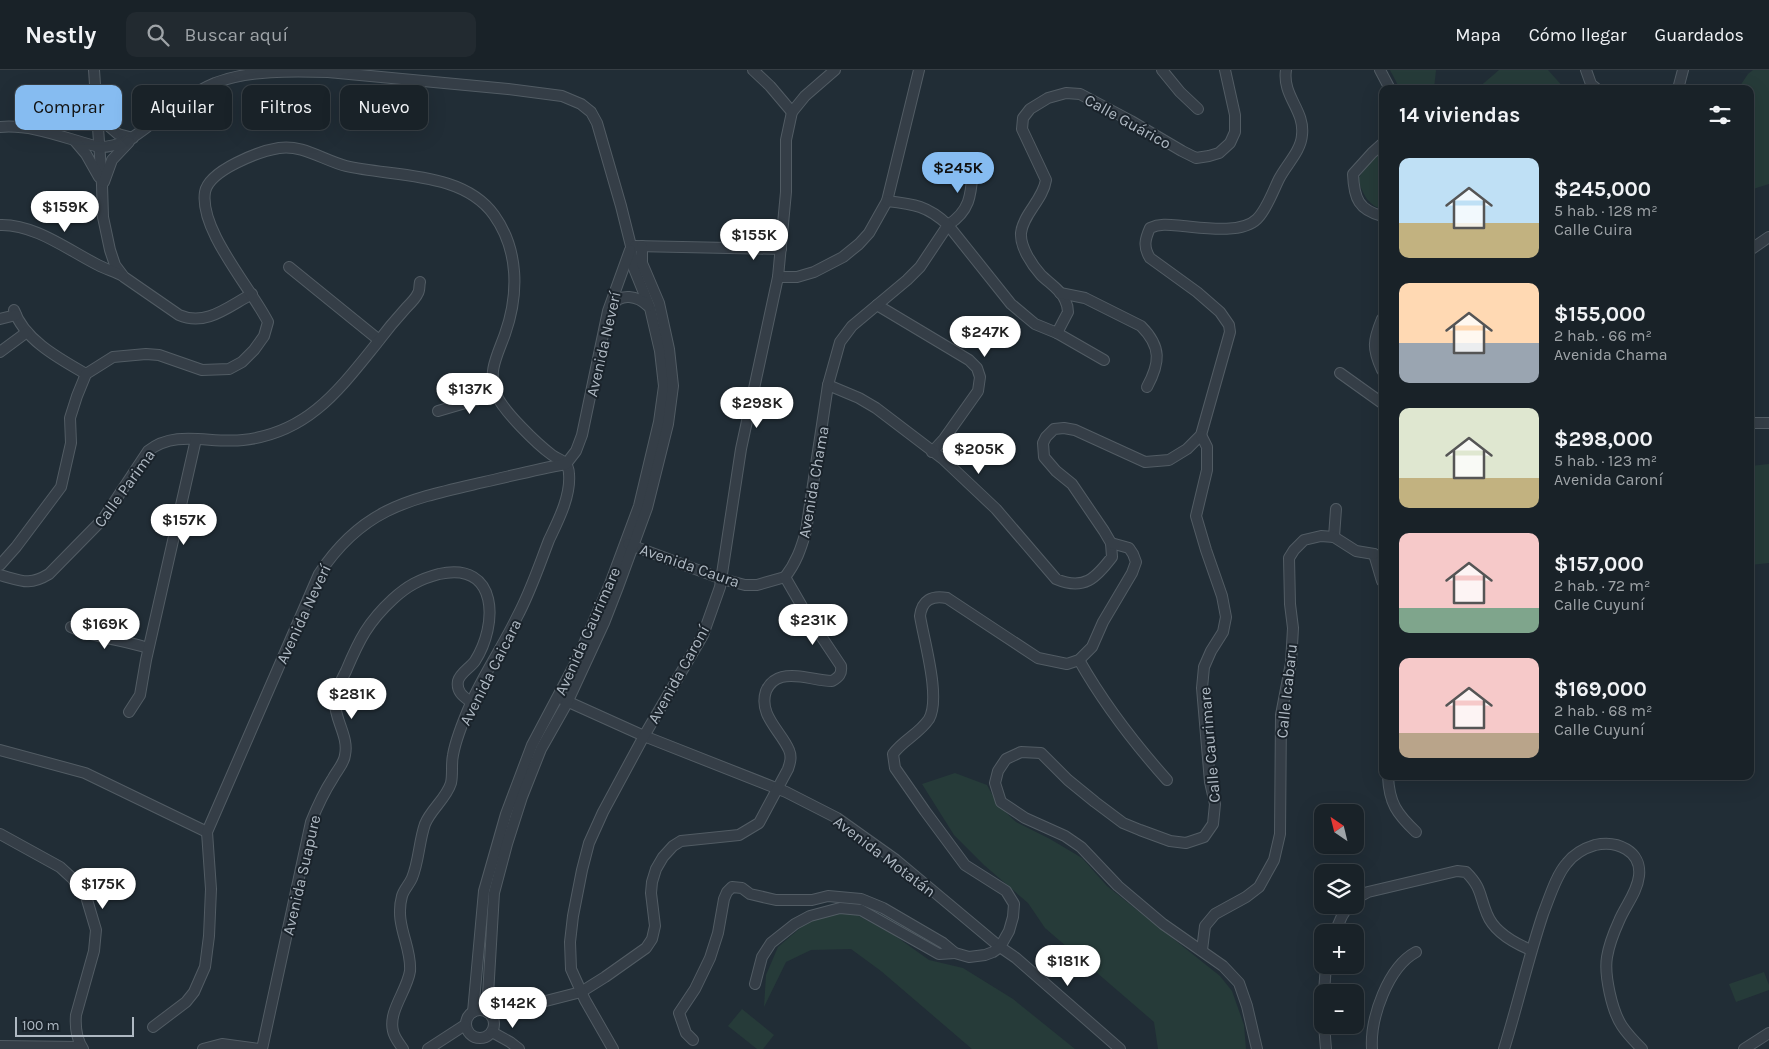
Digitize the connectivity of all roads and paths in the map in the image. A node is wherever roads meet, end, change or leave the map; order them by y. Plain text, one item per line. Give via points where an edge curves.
1 (94, 70) edge
2 (753, 70) edge
3 (834, 70) edge
4 (919, 70) edge
5 (1162, 70) edge
6 (1225, 70) edge
7 (1286, 70) edge
8 (1380, 70) edge
9 (1586, 70) edge
10 (1682, 70) edge
11 (375, 73) edge
12 (95, 85) edge
13 (1388, 85) edge
14 (1592, 85) edge
15 (1679, 85) edge
16 (1198, 109) dead end
17 (792, 112) junction
18 (0, 127) edge
19 (98, 130) edge
20 (113, 130) edge
21 (134, 138) junction
22 (75, 141) junction
23 (99, 147) junction
24 (1379, 147) edge
25 (973, 168) dead end
26 (102, 185) junction
27 (887, 201) junction
28 (1379, 215) edge
29 (0, 225) edge
30 (948, 226) junction
31 (1769, 237) edge
32 (636, 246) junction
33 (1754, 247) edge
34 (781, 249) junction
35 (289, 267) dead end
36 (124, 276) junction
37 (778, 276) junction
38 (420, 282) dead end
39 (1060, 293) junction
40 (252, 294) junction
41 (877, 304) junction
42 (650, 308) junction
43 (608, 311) junction
44 (0, 319) edge
45 (1379, 326) edge
46 (27, 332) junction
47 (1057, 333) junction
48 (379, 340) junction
49 (0, 352) edge
50 (1104, 360) dead end
51 (1379, 361) edge
52 (1340, 373) dead end
53 (86, 374) junction
54 (828, 385) junction
55 (1147, 387) dead end
56 (496, 394) junction
57 (1379, 401) edge
58 (438, 411) dead end
59 (1769, 423) edge
60 (1754, 424) edge
61 (1201, 436) junction
62 (196, 439) junction
63 (932, 452) junction
64 (566, 464) junction
65 (1336, 509) dead end
66 (1334, 537) junction
67 (1111, 543) junction
68 (629, 544) junction
69 (1378, 552) edge
70 (0, 565) edge
71 (0, 575) edge
72 (785, 577) junction
73 (722, 579) junction
74 (71, 627) dead end
75 (148, 648) junction
76 (1079, 660) junction
77 (563, 700) junction
78 (471, 702) junction
79 (129, 712) dead end
80 (644, 736) junction
81 (0, 750) edge
82 (1167, 780) dead end
83 (1388, 780) edge
84 (778, 788) junction
85 (208, 832) junction
86 (1416, 832) dead end
87 (0, 834) edge
88 (1364, 894) edge
89 (1000, 947) junction
90 (1202, 950) junction
91 (1531, 950) junction
92 (1416, 952) dead end
93 (955, 953) junction
94 (755, 984) dead end
95 (581, 992) junction
96 (473, 1012) junction
97 (489, 1014) junction
98 (465, 1025) junction
99 (153, 1027) dead end
100 (492, 1032) junction
101 (1769, 1033) edge
102 (1325, 1034) edge
103 (693, 1040) dead end
104 (0, 1046) edge
105 (82, 1048) edge
106 (203, 1049) edge
107 (261, 1049) edge
108 (403, 1049) edge
109 (428, 1049) edge
110 (519, 1049) edge
111 (613, 1049) edge
112 (1120, 1049) edge
113 (1257, 1049) edge
114 (1326, 1049) edge
115 (1372, 1049) edge
116 (1504, 1049) edge
117 (1642, 1049) edge
118 (1744, 1049) edge

1 - 12 street
2 - 17 street
3 - 17 street
4 - 27 street
5 - 16 street
6 - 39 street, Calle Guárico via 1236,132 1219,153 1209,156 1196,158 1189,155 1080,94 1066,93 1048,98 1030,109 1023,118 1022,129 1046,180 1024,223 1022,242 1039,273
7 - 61 street via 1285,85 1297,108 1303,134 1258,218 1237,228 1160,224 1150,228 1145,238 1145,250 1150,258 1197,292 1220,312 1229,325 1226,349
8 - 13 street
9 - 14 street
10 - 15 street
11 - 21 street via 305,71 243,75 205,88 172,108
11 - 32 street via 562,96 581,104 598,122
17 - 34 street, Avenida Caroní via 786,140
18 - 22 street via 21,126
19 - 23 street
20 - 21 street
21 - 23 street
21 - 26 street via 112,160
22 - 23 street
22 - 26 street via 86,154
23 - 26 street
24 - 28 street via 1353,174 1353,186 1363,208
25 - 30 street, Avenida Chama via 968,206 960,218
26 - 36 street via 103,216 110,250 115,265
27 - 30 street via 923,207
27 - 37 street via 869,233 843,257 797,277
29 - 36 street via 16,226 43,236
30 - 41 street, Avenida Chama via 920,266
30 - 47 street via 1011,304 1035,324
31 - 33 street
32 - 34 street
32 - 42 street, Avenida Caurimare via 633,266
32 - 43 street, Avenida Neverí
32 - 68 street, Avenida Caurimare via 659,303 673,386 668,424 647,508
34 - 37 street, Avenida Caroní
35 - 48 street
36 - 40 street via 188,319 200,320 213,315
37 - 73 street, Avenida Caroní via 741,449
38 - 48 street, Calle Parima via 418,294
39 - 47 street via 1068,312
39 - 55 street via 1085,298 1142,326 1153,340 1158,362
40 - 53 street via 268,322 264,336 242,362 229,369 202,370 159,355 146,354 113,357
40 - 56 street via 224,254 207,212 207,185 230,165 280,148 290,148 346,166 419,177 459,187 483,202 493,213 513,256 514,304 492,371
41 - 54 street, Avenida Chama via 852,326 840,342
41 - 63 street via 977,368 980,377 978,390
42 - 43 street via 643,300 629,296 614,302
42 - 68 street, Avenida Caurimare via 664,386 659,422
43 - 64 street, Avenida Neverí via 582,435
44 - 46 street via 15,313
45 - 51 street via 1374,346
46 - 49 street
46 - 53 street
47 - 50 street
48 - 62 street, Calle Parima via 354,371 306,419 276,433 242,440
52 - 57 street
53 - 70 street via 70,418 71,443 61,487
54 - 63 street via 876,408
54 - 72 street, Avenida Chama via 806,531 800,553
56 - 58 street
56 - 64 street via 509,413 549,453
59 - 60 street
61 - 67 street via 1179,455 1157,462 1145,462 1075,430 1054,430 1046,437 1044,457 1072,484
61 - 90 street, Calle Caurimare via 1207,447 1207,470 1196,516 1226,617 1223,632 1204,667 1202,688 1210,782 1215,804 1214,824 1204,837 1186,843 1170,841 1123,823 1068,780 1041,753 1021,752 1006,758 995,783 1001,802 1081,846 1118,886 1163,924
62 - 71 street, Calle Parima via 164,441 148,451 103,518 49,574 25,582
62 - 75 street
63 - 67 street via 996,509 1056,579 1078,585 1098,576 1112,557
64 - 78 street, Avenida Caicara via 570,471 568,490 556,523 519,614
64 - 85 street, Avenida Neverí via 407,501 357,529 333,552 312,585
65 - 66 street
66 - 69 street via 1356,551
66 - 90 street, Calle Icabaru via 1304,540 1289,558 1293,628 1281,715 1281,826 1274,860 1259,886 1215,914 1205,926
67 - 76 street via 1129,548 1136,562 1092,647
68 - 73 street, Avenida Caura
68 - 77 street, Avenida Caurimare via 604,623
72 - 73 street, Avenida Caura via 757,585
72 - 84 street via 841,666 842,673 832,681 784,676 768,685 764,706 790,752 791,760
73 - 80 street, Avenida Caroní via 703,635
74 - 75 street via 86,634
75 - 79 street via 140,696
76 - 82 street via 1095,689 1136,745
76 - 89 street via 1067,664 1038,658 947,598 938,596 927,600 921,608 934,704 922,728 893,754 895,768 965,865 1006,891 1014,904 1014,917
77 - 80 street, Avenida Motatán
77 - 96 street, Avenida Caurimare via 532,745 512,794 484,891
77 - 97 street, Avenida Caurimare via 522,797 494,893
78 - 107 street, Avenida Suapure via 458,687 459,679 475,661 487,636 490,606 485,588 480,581 465,573 422,578 402,591 374,618 359,641 338,688 335,703 346,754 311,822
78 - 108 street, Avenida Caicara via 454,750 451,782 426,821 411,880 401,900 400,924 410,971 394,1012 392,1027
80 - 84 street, Avenida Motatán
80 - 95 street, Avenida Caroní via 603,812 589,843 582,870 573,916 570,956
81 - 85 street via 85,774
83 - 86 street via 1392,804
84 - 89 street, Avenida Motatán via 838,818 896,860
84 - 95 street via 759,823 750,830 739,835 689,839 673,846 663,857 652,882 650,893 655,926 649,944
85 - 99 street via 211,889 205,967 186,1002
87 - 105 street via 60,867 84,893 96,930 94,951 76,1015 76,1031
88 - 91 street via 1457,871 1466,872 1480,889 1491,924
89 - 93 street via 985,955 969,957
89 - 112 street, Avenida Motatán
90 - 113 street, Calle Caurimare via 1239,983 1248,1006
91 - 116 street
91 - 117 street via 1549,898 1566,863 1577,853 1594,846 1620,845 1628,850 1638,863 1638,878 1609,946 1606,972 1621,1024
92 - 115 street via 1402,962 1387,986 1373,1026
93 - 94 street via 939,954 861,910 840,908 810,916 771,943 762,957
93 - 103 street via 900,918 861,899 828,896 812,900 776,900 732,887 724,899 710,958 679,1012 686,1033
95 - 97 street
95 - 111 street, Avenida Caroní
96 - 97 street via 482,1010
96 - 98 street
97 - 100 street via 494,1023
98 - 100 street via 469,1034 478,1038
98 - 109 street
100 - 110 street
101 - 118 street
102 - 114 street
104 - 105 street
106 - 107 street via 222,1044

